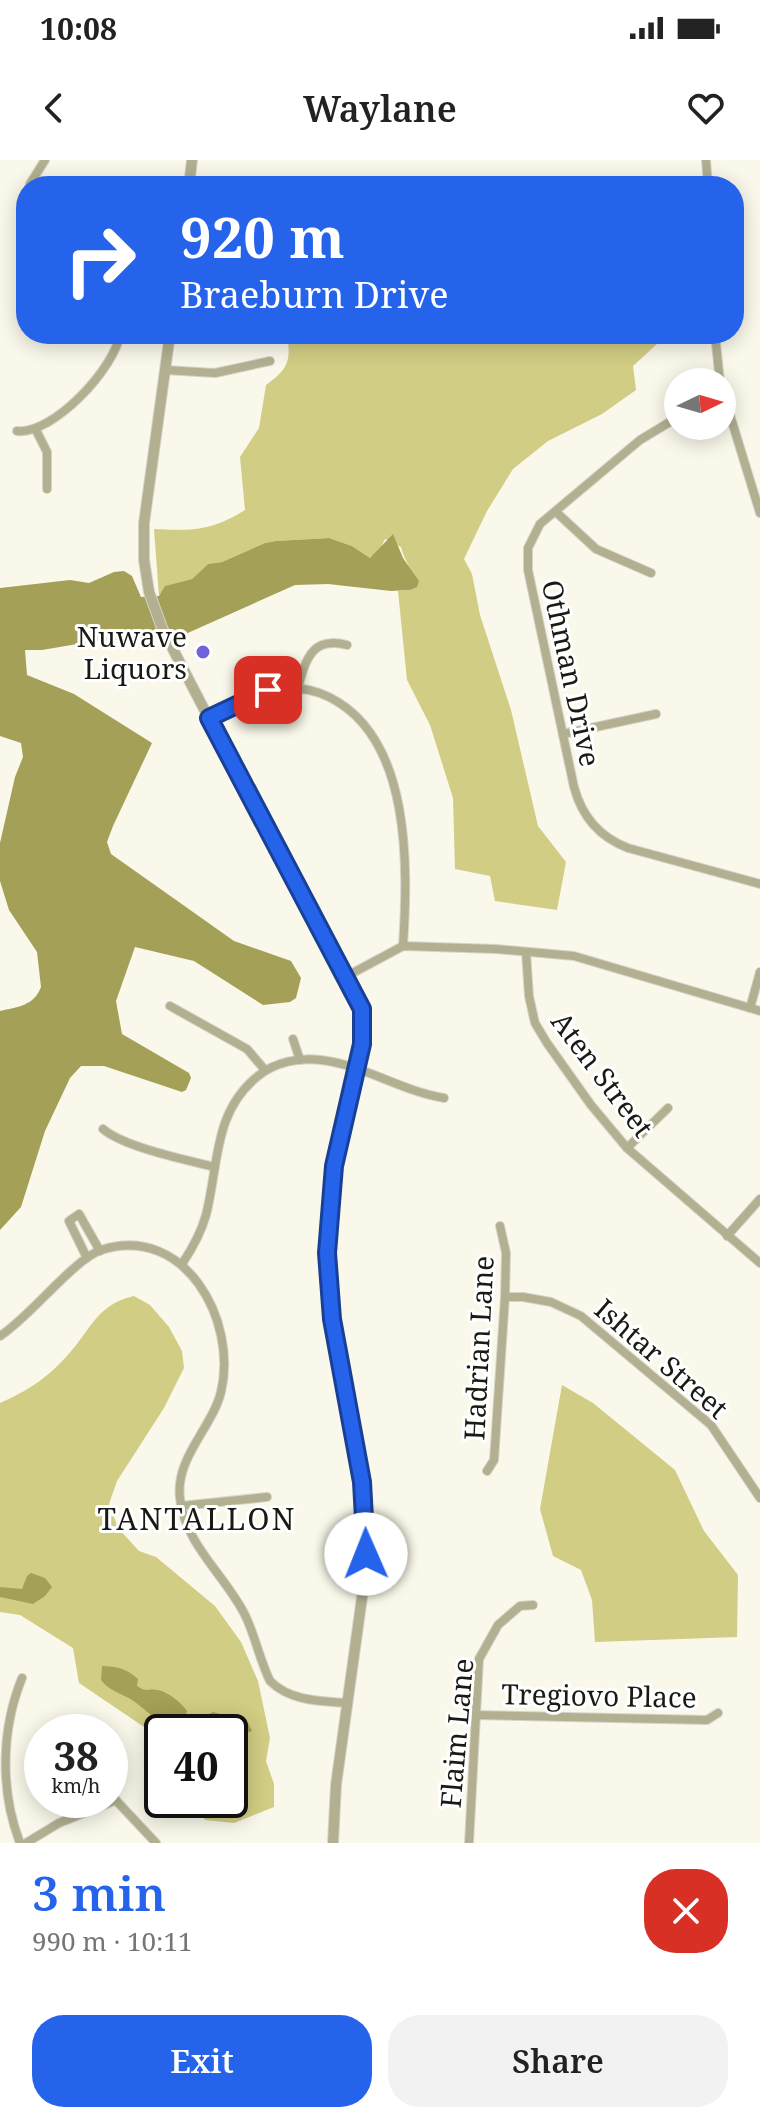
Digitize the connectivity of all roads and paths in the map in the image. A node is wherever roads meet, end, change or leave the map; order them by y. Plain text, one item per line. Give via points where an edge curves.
1 (117, 344) edge
2 (169, 344) edge
3 (716, 344) edge
4 (270, 361) dead end
5 (719, 368) edge
6 (165, 370) junction
7 (664, 425) edge
8 (36, 430) junction
9 (17, 431) dead end
10 (736, 436) edge
11 (47, 489) dead end
12 (556, 512) junction
13 (760, 513) edge
14 (651, 573) dead end
15 (347, 645) dead end
16 (298, 687) junction
17 (656, 714) dead end
18 (209, 718) junction
19 (563, 734) junction
20 (760, 884) edge
21 (403, 946) junction
22 (526, 952) junction
23 (760, 972) edge
24 (347, 976) junction
25 (170, 1006) dead end
26 (750, 1008) junction
27 (760, 1011) edge
28 (293, 1039) dead end
29 (300, 1060) junction
30 (356, 1069) junction
31 (265, 1070) junction
32 (444, 1098) dead end
33 (668, 1108) dead end
34 (103, 1129) dead end
35 (627, 1148) junction
36 (215, 1167) junction
37 (760, 1199) edge
38 (500, 1226) dead end
39 (727, 1236) junction
40 (100, 1251) junction
41 (87, 1258) junction
42 (760, 1263) edge
43 (182, 1264) junction
44 (505, 1297) junction
45 (0, 1336) edge
46 (487, 1471) dead end
47 (267, 1497) dead end
48 (760, 1498) edge
49 (181, 1506) junction
50 (533, 1605) dead end
51 (22, 1678) dead end
52 (346, 1703) junction
53 (718, 1713) dead end
54 (476, 1715) junction
55 (128, 1813) edge
56 (69, 1818) edge
57 (23, 1843) edge
58 (156, 1843) edge
59 (333, 1843) edge
60 (469, 1843) edge

1 - 8 street via 104,370 67,408
2 - 6 street
3 - 5 street
4 - 6 street via 215,373
6 - 18 street via 144,523 146,578 156,614
7 - 12 street, Othman Drive
8 - 9 street
8 - 11 street via 47,452
10 - 13 street
12 - 14 street via 596,549
12 - 19 street, Othman Drive via 533,533 527,561
15 - 16 street via 319,646 307,660
16 - 18 street via 268,690
16 - 21 street via 333,699 356,715 387,761 404,858
17 - 19 street
18 - 24 street
19 - 20 street, Othman Drive via 579,805 607,839
21 - 22 street
21 - 24 street
22 - 26 street via 574,956
22 - 35 street, Aten Street via 531,1013 539,1032
23 - 26 street
24 - 30 street via 363,1019
25 - 31 street via 247,1049
26 - 27 street
28 - 29 street
29 - 30 street
29 - 31 street
30 - 32 street
30 - 52 street via 334,1166 327,1253 332,1319 362,1482 366,1535
31 - 36 street via 230,1108
33 - 35 street
34 - 36 street via 161,1153
35 - 39 street, Aten Street
36 - 43 street via 202,1227
37 - 39 street
38 - 44 street, Hadrian Lane via 506,1253
39 - 42 street, Aten Street
40 - 41 street
40 - 41 street via 79,1214 72,1217 71,1227
40 - 43 street via 143,1247
41 - 45 street
43 - 49 street via 217,1317 225,1360 219,1400 182,1472
44 - 46 street, Hadrian Lane via 494,1460
44 - 48 street, Ishtar Street via 551,1302 581,1316 711,1425
47 - 49 street
49 - 52 street via 190,1534 246,1615 270,1681 300,1698
50 - 54 street, Flaim Lane via 520,1606 498,1625 479,1659
51 - 57 street via 11,1714 5,1775 8,1810
52 - 59 street
53 - 54 street, Tregiovo Place via 707,1720
54 - 60 street, Flaim Lane
55 - 58 street
56 - 57 street

